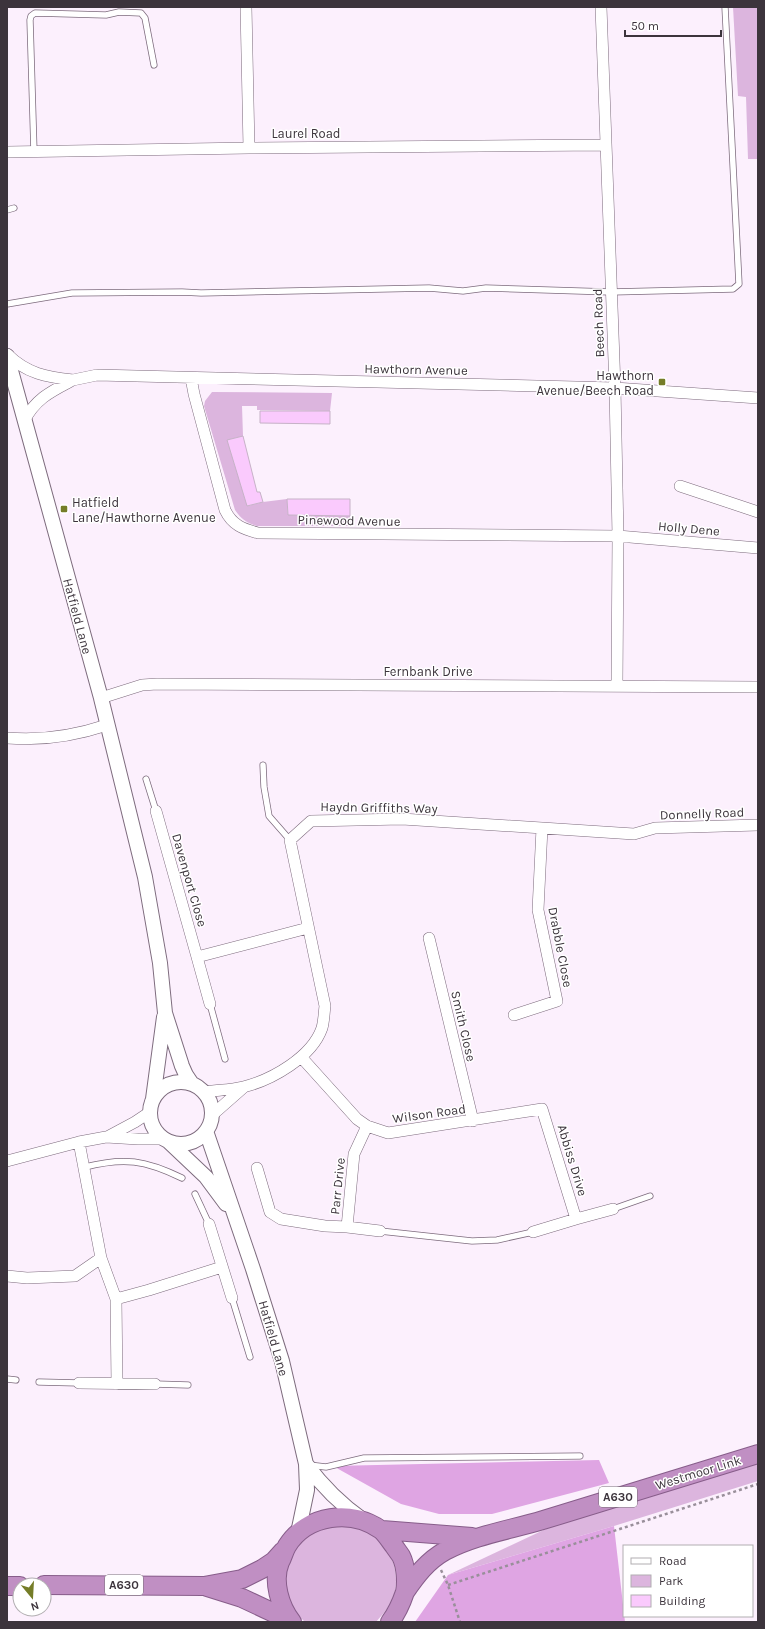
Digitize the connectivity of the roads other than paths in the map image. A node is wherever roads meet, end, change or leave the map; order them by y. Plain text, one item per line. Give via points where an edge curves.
1 (246, 7) edge
2 (601, 7) edge
3 (725, 7) edge
4 (154, 64) dead end
5 (606, 145) junction
6 (250, 148) junction
7 (7, 152) edge
8 (34, 152) junction
9 (14, 208) dead end
10 (7, 210) edge
11 (611, 292) junction
12 (7, 304) edge
13 (7, 355) edge
14 (191, 378) junction
15 (73, 380) junction
16 (615, 388) junction
17 (758, 398) edge
18 (24, 421) junction
19 (680, 486) dead end
20 (758, 512) edge
21 (618, 536) junction
22 (758, 548) edge
23 (617, 686) junction
24 (758, 687) edge
25 (101, 698) junction
26 (107, 725) junction
27 (7, 738) edge
28 (263, 765) dead end
29 (146, 779) dead end
30 (156, 811) joint
31 (758, 825) edge
32 (542, 828) junction
33 (647, 830) joint
34 (290, 840) junction
35 (308, 928) junction
36 (429, 938) dead end
37 (197, 957) junction
38 (210, 1004) joint
39 (165, 1013) junction
40 (514, 1015) dead end
41 (302, 1058) junction
42 (225, 1059) dead end
43 (244, 1086) junction
44 (198, 1088) junction
45 (152, 1105) junction
46 (542, 1109) joint
47 (211, 1116) junction
48 (473, 1121) junction
49 (367, 1126) junction
50 (206, 1131) junction
51 (106, 1137) junction
52 (167, 1140) junction
53 (79, 1142) junction
54 (7, 1161) edge
55 (84, 1167) junction
56 (257, 1168) dead end
57 (182, 1178) dead end
58 (195, 1194) dead end
59 (650, 1196) dead end
60 (613, 1209) joint
61 (234, 1214) junction
62 (576, 1219) junction
63 (209, 1224) joint
64 (347, 1227) junction
65 (380, 1231) joint
66 (533, 1232) joint
67 (101, 1258) junction
68 (222, 1267) junction
69 (7, 1276) edge
70 (232, 1298) joint
71 (116, 1299) junction
72 (250, 1358) dead end
73 (7, 1379) edge
74 (16, 1380) dead end
75 (39, 1382) dead end
76 (79, 1383) joint
77 (117, 1384) junction
78 (155, 1384) joint
79 (188, 1385) dead end
80 (758, 1454) edge
81 (580, 1456) dead end
82 (306, 1464) junction
83 (364, 1520) junction
84 (382, 1530) junction
85 (477, 1538) junction
86 (293, 1539) junction
87 (52, 1585) edge
88 (204, 1586) junction
89 (405, 1592) junction
90 (292, 1621) edge
91 (391, 1622) edge

1 - 6 street
2 - 5 street, Beech Road
3 - 11 lane via 739,284 733,289
4 - 8 lane via 145,18 141,13 35,13 30,20
5 - 6 street, Laurel Road
5 - 11 street, Beech Road
6 - 8 street, Laurel Road
7 - 8 street, Laurel Road
9 - 10 lane
11 - 12 lane via 486,288 463,291 429,288 72,293
11 - 16 street, Beech Road
13 - 15 street, Hawthorn Avenue via 32,372
13 - 18 street, Hatfield Lane
14 - 15 street, Hawthorn Avenue via 97,375
14 - 16 street, Hawthorn Avenue
14 - 21 street, Pinewood Avenue via 225,510 234,524 246,530 258,533
15 - 18 street, Hawthorn Avenue via 44,396 30,410
16 - 17 street, Hawthorn Avenue
16 - 21 street, Beech Road
18 - 25 street, Hatfield Lane
19 - 20 street
21 - 22 street, Holly Dene
21 - 23 street, Beech Road
23 - 24 street, Fernbank Drive
23 - 25 street, Fernbank Drive via 157,684 142,685
25 - 26 street, Hatfield Lane
26 - 27 street via 62,737
26 - 39 street, Hatfield Lane via 146,877
28 - 34 lane via 269,816
29 - 30 lane
30 - 37 street, Davenport Close
31 - 33 street, Donnelly Road
32 - 33 street, Haydn Griffiths Way via 634,834
32 - 34 street, Haydn Griffiths Way via 402,819 311,821
32 - 40 street, Drabble Close via 538,910 557,1001
34 - 35 street
35 - 37 street
35 - 41 street via 325,1006 322,1028
36 - 48 street, Smith Close
37 - 38 street, Davenport Close
38 - 42 lane
39 - 44 street via 182,1066 186,1075
39 - 45 street
41 - 43 street via 283,1070
41 - 49 street, Wilson Road via 356,1119
43 - 44 street
43 - 47 street
44 - 45 street via 181,1082 170,1084 160,1090
44 - 47 street via 210,1103
45 - 51 street via 135,1122
45 - 52 street via 151,1122 156,1132
46 - 48 street, Wilson Road
46 - 62 street, Abbiss Drive
47 - 50 street
48 - 49 street, Wilson Road via 388,1133
49 - 64 street, Parr Drive via 354,1154
50 - 52 street via 199,1138 189,1142 179,1144
50 - 61 street, Hatfield Lane
51 - 52 street
51 - 53 street
52 - 61 street, Hatfield Lane via 206,1177
53 - 54 street
53 - 55 street
55 - 57 lane via 108,1161 140,1162 163,1168
55 - 67 street
56 - 64 street, Parr Drive via 270,1212 281,1219
58 - 63 lane
59 - 60 lane
60 - 62 street
61 - 82 street, Hatfield Lane via 282,1361
62 - 66 street
63 - 68 street
64 - 65 street, Parr Drive
65 - 66 lane via 472,1240 497,1240
67 - 69 street via 75,1276
67 - 71 street
68 - 70 street
68 - 71 street
70 - 72 lane
71 - 77 street
73 - 74 lane
75 - 76 lane
76 - 77 street
77 - 78 street
78 - 79 lane
80 - 85 highway, Westmoor Link / A630 via 519,1528
81 - 82 lane via 364,1458 326,1467
82 - 83 street, Hatfield Lane via 333,1496
82 - 86 street, Hatfield Lane via 307,1490
83 - 84 highway
83 - 86 highway via 351,1517 328,1518 317,1521
84 - 85 highway, Westmoor Link / A630
84 - 89 highway via 401,1556 406,1578
85 - 89 highway, Westmoor Link / A630 via 434,1558 418,1573
86 - 88 highway, A630 via 274,1561 262,1569 242,1579
86 - 90 highway via 279,1566 277,1582 281,1604
87 - 88 highway, A630
88 - 90 highway, A630 via 242,1598
89 - 91 highway, Westmoor Link

